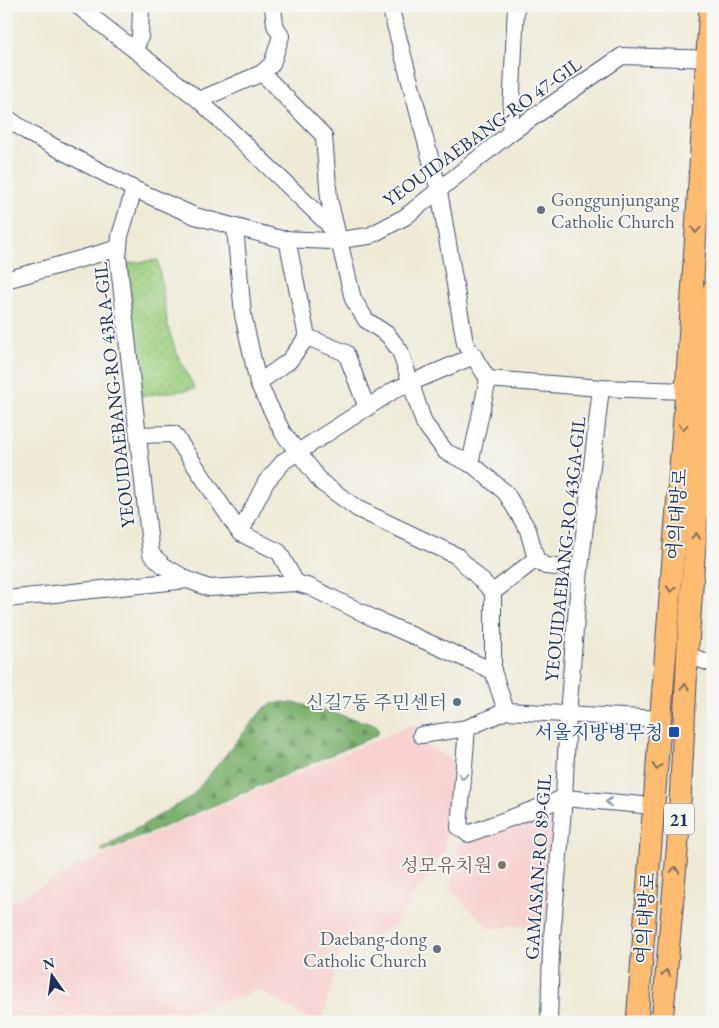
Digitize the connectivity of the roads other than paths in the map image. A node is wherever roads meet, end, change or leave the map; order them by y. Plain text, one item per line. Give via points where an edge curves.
1 (78, 6) edge
2 (141, 6) edge
3 (273, 6) edge
4 (390, 6) edge
5 (516, 6) edge
6 (710, 6) edge
7 (134, 50) junction
8 (710, 59) edge
9 (262, 73) junction
10 (199, 100) junction
11 (6, 117) edge
12 (510, 133) junction
13 (134, 189) junction
14 (439, 191) junction
15 (235, 227) junction
16 (287, 239) junction
17 (339, 240) junction
18 (119, 248) junction
19 (6, 280) edge
20 (713, 290) edge
21 (307, 337) junction
22 (474, 356) junction
23 (488, 379) junction
24 (410, 382) junction
25 (258, 383) junction
26 (601, 388) junction
27 (686, 391) junction
28 (367, 408) junction
29 (138, 435) junction
30 (298, 452) junction
31 (470, 464) junction
32 (240, 533) junction
33 (536, 559) junction
34 (580, 569) junction
35 (188, 580) junction
36 (296, 583) junction
37 (494, 592) junction
38 (6, 599) edge
39 (666, 654) junction
40 (688, 654) junction
41 (713, 664) edge
42 (493, 671) junction
43 (506, 712) junction
44 (568, 714) junction
45 (661, 718) junction
46 (684, 719) junction
47 (467, 728) junction
48 (421, 734) dead end
49 (564, 798) junction
50 (654, 806) junction
51 (549, 1022) edge
52 (637, 1022) edge
53 (662, 1022) edge

1 - 7 street
2 - 7 street via 140,37
3 - 9 street via 275,25 282,36 272,64
4 - 14 street
5 - 12 street
6 - 8 main road, 여의대방로
7 - 10 street
8 - 12 street, YEOUIDAEBANG-RO 47-GIL via 622,56
8 -> 27 main road, 여의대방로
9 - 10 street
9 - 17 street via 324,136 329,199
10 - 17 street via 328,224
11 - 13 street, YEOUIDAEBANG-RO 47-GIL via 30,134
12 - 14 street, YEOUIDAEBANG-RO 47-GIL
13 - 15 street, YEOUIDAEBANG-RO 47-GIL via 196,216
13 - 18 street, YEOUIDAEBANG-RO 43RA-GIL
14 - 17 street, YEOUIDAEBANG-RO 47-GIL via 406,217 369,236
14 - 22 street via 465,343
15 - 16 street, YEOUIDAEBANG-RO 47-GIL
15 - 25 street via 243,315
16 - 17 street, YEOUIDAEBANG-RO 47-GIL
16 - 21 street
17 - 24 street via 353,299 366,320 388,335 400,351
18 - 19 street
18 - 29 street, YEOUIDAEBANG-RO 43RA-GIL via 119,273
40 -> 20 main road, 21
21 - 25 street via 289,361
21 - 28 street via 346,353
22 - 23 street
22 - 24 street
23 - 26 street
23 - 31 street
24 - 28 street
24 - 31 street via 424,423 446,452
25 - 30 street via 283,433
26 - 27 street
26 - 34 street, YEOUIDAEBANG-RO 43GA-GIL
27 -> 39 main road, 여의대방로
28 - 30 street
29 - 32 street via 174,434
29 - 35 street, YEOUIDAEBANG-RO 43RA-GIL via 151,554
30 - 32 street via 284,461 266,482
30 - 37 street via 322,483 358,509 457,556
31 - 33 street via 506,493 528,530
32 - 36 street via 279,552
33 - 34 street via 545,566
33 - 37 street
34 - 44 street, YEOUIDAEBANG-RO 43GA-GIL
35 - 36 street via 208,588
35 - 38 street
36 - 42 street
37 - 42 street
39 - 40 main road
39 - 45 main road, 여의대방로
40 - 41 street
46 -> 40 main road, 21
42 - 43 street
43 - 44 street
43 - 47 street
44 - 45 street
44 - 49 street, GAMASAN-RO 89-GIL
45 - 46 main road
45 -> 50 main road, 여의대방로
53 -> 46 main road, 21 via 678,841
47 - 48 street
47 -> 49 street via 458,828 468,834
50 -> 49 street
49 - 51 street, GAMASAN-RO 89-GIL via 551,941
50 - 52 main road, 여의대방로

